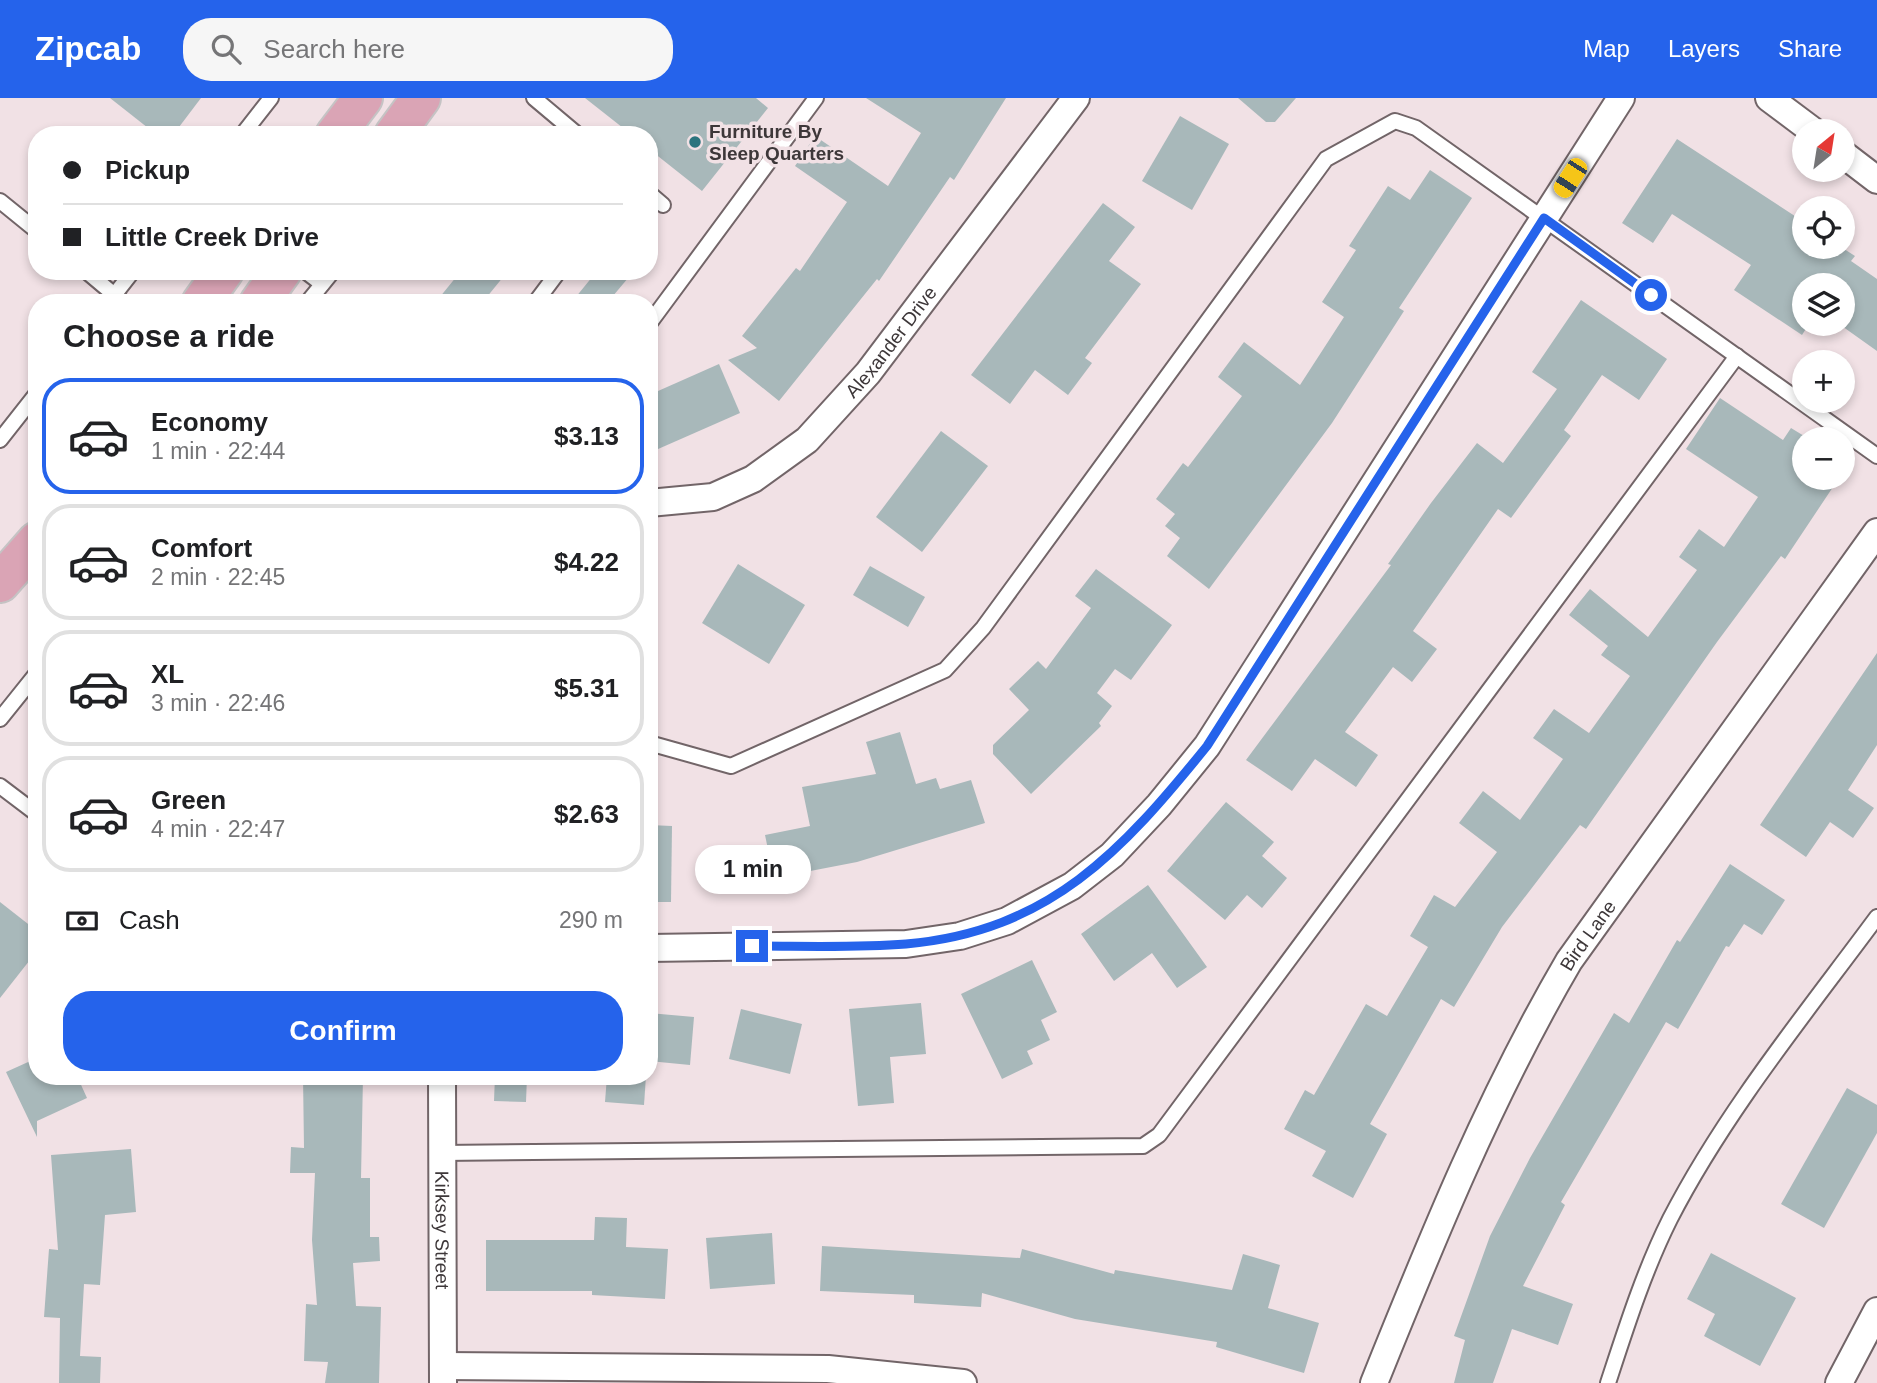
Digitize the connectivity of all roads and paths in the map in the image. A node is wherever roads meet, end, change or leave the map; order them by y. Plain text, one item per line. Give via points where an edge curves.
1 (363, 98) edge
2 (421, 98) edge
3 (534, 98) edge
4 (816, 98) edge
5 (1076, 98) edge
6 (1621, 98) edge
7 (1769, 98) edge
8 (269, 99) edge
9 (1797, 119) edge
10 (249, 126) edge
11 (342, 126) edge
12 (401, 126) edge
13 (567, 126) edge
14 (1855, 163) edge
15 (1877, 180) edge
16 (0, 201) edge
17 (658, 201) edge
18 (663, 205) dead end
19 (1544, 218) junction
20 (28, 224) edge
21 (95, 280) edge
22 (317, 280) edge
23 (325, 280) edge
24 (322, 284) junction
25 (110, 294) edge
26 (314, 294) edge
27 (658, 312) edge
28 (1737, 356) junction
29 (28, 404) edge
30 (0, 440) edge
31 (1877, 456) edge
32 (658, 502) edge
33 (1877, 531) edge
34 (28, 551) edge
35 (0, 583) edge
36 (28, 684) edge
37 (0, 719) edge
38 (658, 746) edge
39 (0, 786) edge
40 (28, 807) edge
41 (1877, 917) edge
42 (658, 948) edge
43 (442, 1085) edge
44 (442, 1153) junction
45 (1877, 1311) edge
46 (1867, 1352) edge
47 (443, 1375) edge
48 (963, 1383) edge
49 (1374, 1383) edge
50 (1608, 1383) edge
51 (1839, 1383) edge

1 - 11 main road
2 - 12 main road
3 - 13 lane
4 - 27 lane
5 - 32 street, Alexander Drive via 868,373 807,440 754,479 713,497
6 - 19 street
7 - 9 street
8 - 10 lane
14 - 15 street
16 - 20 lane
17 - 18 lane
19 - 28 lane
19 - 38 lane via 1416,128 1395,121 1326,159 983,628 945,670 731,766
19 - 42 street via 1207,746 1112,855 1072,886 1018,915 960,936 906,944
21 - 25 lane
22 - 24 lane
23 - 24 lane
24 - 26 lane
28 - 31 lane
28 - 44 lane via 1159,1135 1143,1146
29 - 30 lane
33 - 49 street, Bird Lane via 1569,961 1528,1030 1451,1193
34 - 35 main road
36 - 37 lane
39 - 40 lane
41 - 50 lane via 1714,1143 1676,1209 1629,1319
43 - 44 street, Kirksey Street
44 - 47 street, Kirksey Street
45 - 46 street
46 - 51 street
47 - 48 street via 828,1369

